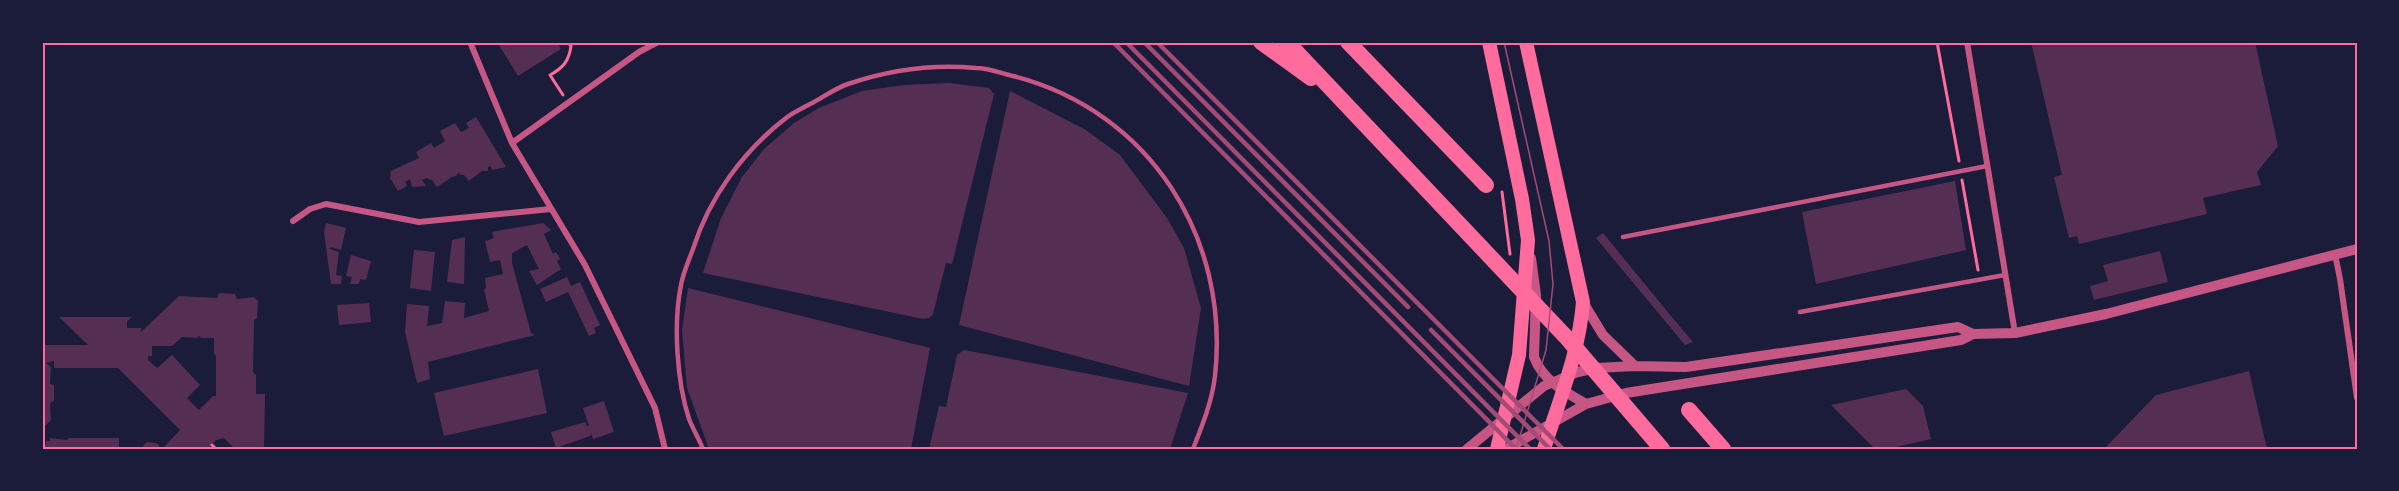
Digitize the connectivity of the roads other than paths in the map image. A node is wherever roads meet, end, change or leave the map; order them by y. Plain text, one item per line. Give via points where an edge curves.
1 (470, 42) edge
2 (658, 42) edge
3 (1261, 42) edge
4 (1287, 42) edge
5 (1489, 42) edge
6 (1526, 42) edge
7 (1967, 42) edge
8 (1353, 45) edge
9 (1337, 95) junction
10 (512, 143) junction
11 (1988, 166) junction
12 (1486, 185) dead end
13 (551, 209) junction
14 (293, 221) dead end
15 (1623, 237) dead end
16 (1528, 240) junction
17 (2357, 249) edge
18 (2335, 254) junction
19 (2005, 275) junction
20 (1583, 302) junction
21 (1800, 312) dead end
22 (2015, 333) junction
23 (1973, 334) junction
24 (1635, 366) junction
25 (1569, 375) junction
26 (1551, 382) junction
27 (1564, 392) junction
28 (2357, 398) edge
29 (1586, 404) junction
30 (1689, 410) dead end
31 (1505, 417) junction
32 (1552, 423) junction
33 (1484, 436) junction
34 (1502, 448) edge
35 (665, 449) edge
36 (703, 449) edge
37 (1193, 449) edge
38 (1467, 449) edge
39 (1544, 449) edge
40 (1662, 449) edge
41 (1723, 449) edge

1 - 10 street
2 - 10 street
3 - 9 highway
4 - 9 highway
5 - 16 main road
6 - 20 main road
7 - 11 street
8 - 12 highway
9 - 40 highway via 1567,338
10 - 13 street
11 - 15 lane
11 - 19 street
13 - 14 street via 418,222 326,204
13 - 35 street via 585,265 655,408
16 - 26 street via 1536,295 1534,357
16 - 31 main road via 1519,355
17 - 18 street
18 - 22 street via 2106,314
18 - 28 street
19 - 21 lane
19 - 22 street
20 - 24 street via 1603,335
20 - 25 main road
22 - 23 street
23 - 24 street via 1958,327 1686,367
23 - 29 street via 1961,340 1626,393
24 - 25 street via 1596,368
25 - 26 street
25 - 27 main road
26 - 27 street
26 - 31 street
27 - 29 street
27 - 32 main road
29 - 32 street
30 - 41 highway
31 - 33 street
31 - 34 main road
32 - 34 street
32 - 39 main road
33 - 34 street
33 - 38 street
36 - 37 lane via 689,419 676,353 681,285 702,221 738,164 787,118 846,85 911,68 978,68 1044,84 1104,116 1164,176 1187,212 1204,252 1218,336 1214,379

